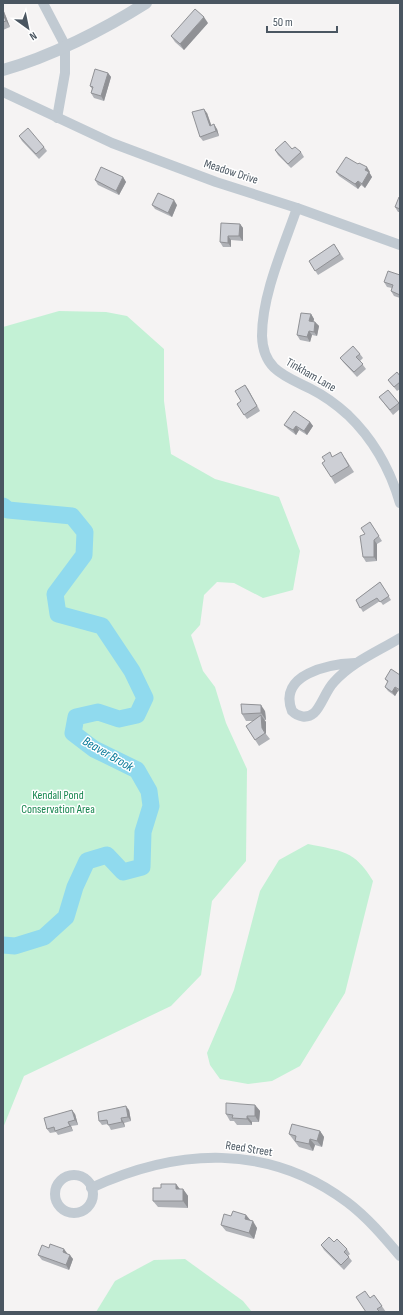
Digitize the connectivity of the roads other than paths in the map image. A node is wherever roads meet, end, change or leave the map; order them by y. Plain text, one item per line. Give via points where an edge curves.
1 (43, 3) edge
2 (146, 3) edge
3 (65, 45) junction
4 (3, 70) edge
5 (3, 92) edge
6 (57, 118) junction
7 (297, 208) junction
8 (400, 245) edge
9 (400, 503) edge
10 (400, 638) edge
11 (355, 663) junction
12 (91, 1188) dead end
13 (398, 1251) edge

1 - 3 street
2 - 3 street via 106,27
3 - 4 street
3 - 6 street via 66,73
5 - 6 street, Meadow Drive
6 - 7 street, Meadow Drive via 164,163
7 - 8 street, Meadow Drive
7 - 9 street, Tinkham Lane via 268,293 264,314 262,336 269,362 280,374 331,401 363,431 382,457
10 - 11 street
11 - 11 street via 326,666 303,678 295,684 290,695 292,710 308,717 314,713 334,682
12 - 13 street, Reed Street via 149,1166 194,1157 268,1164 303,1177 335,1194 364,1217

